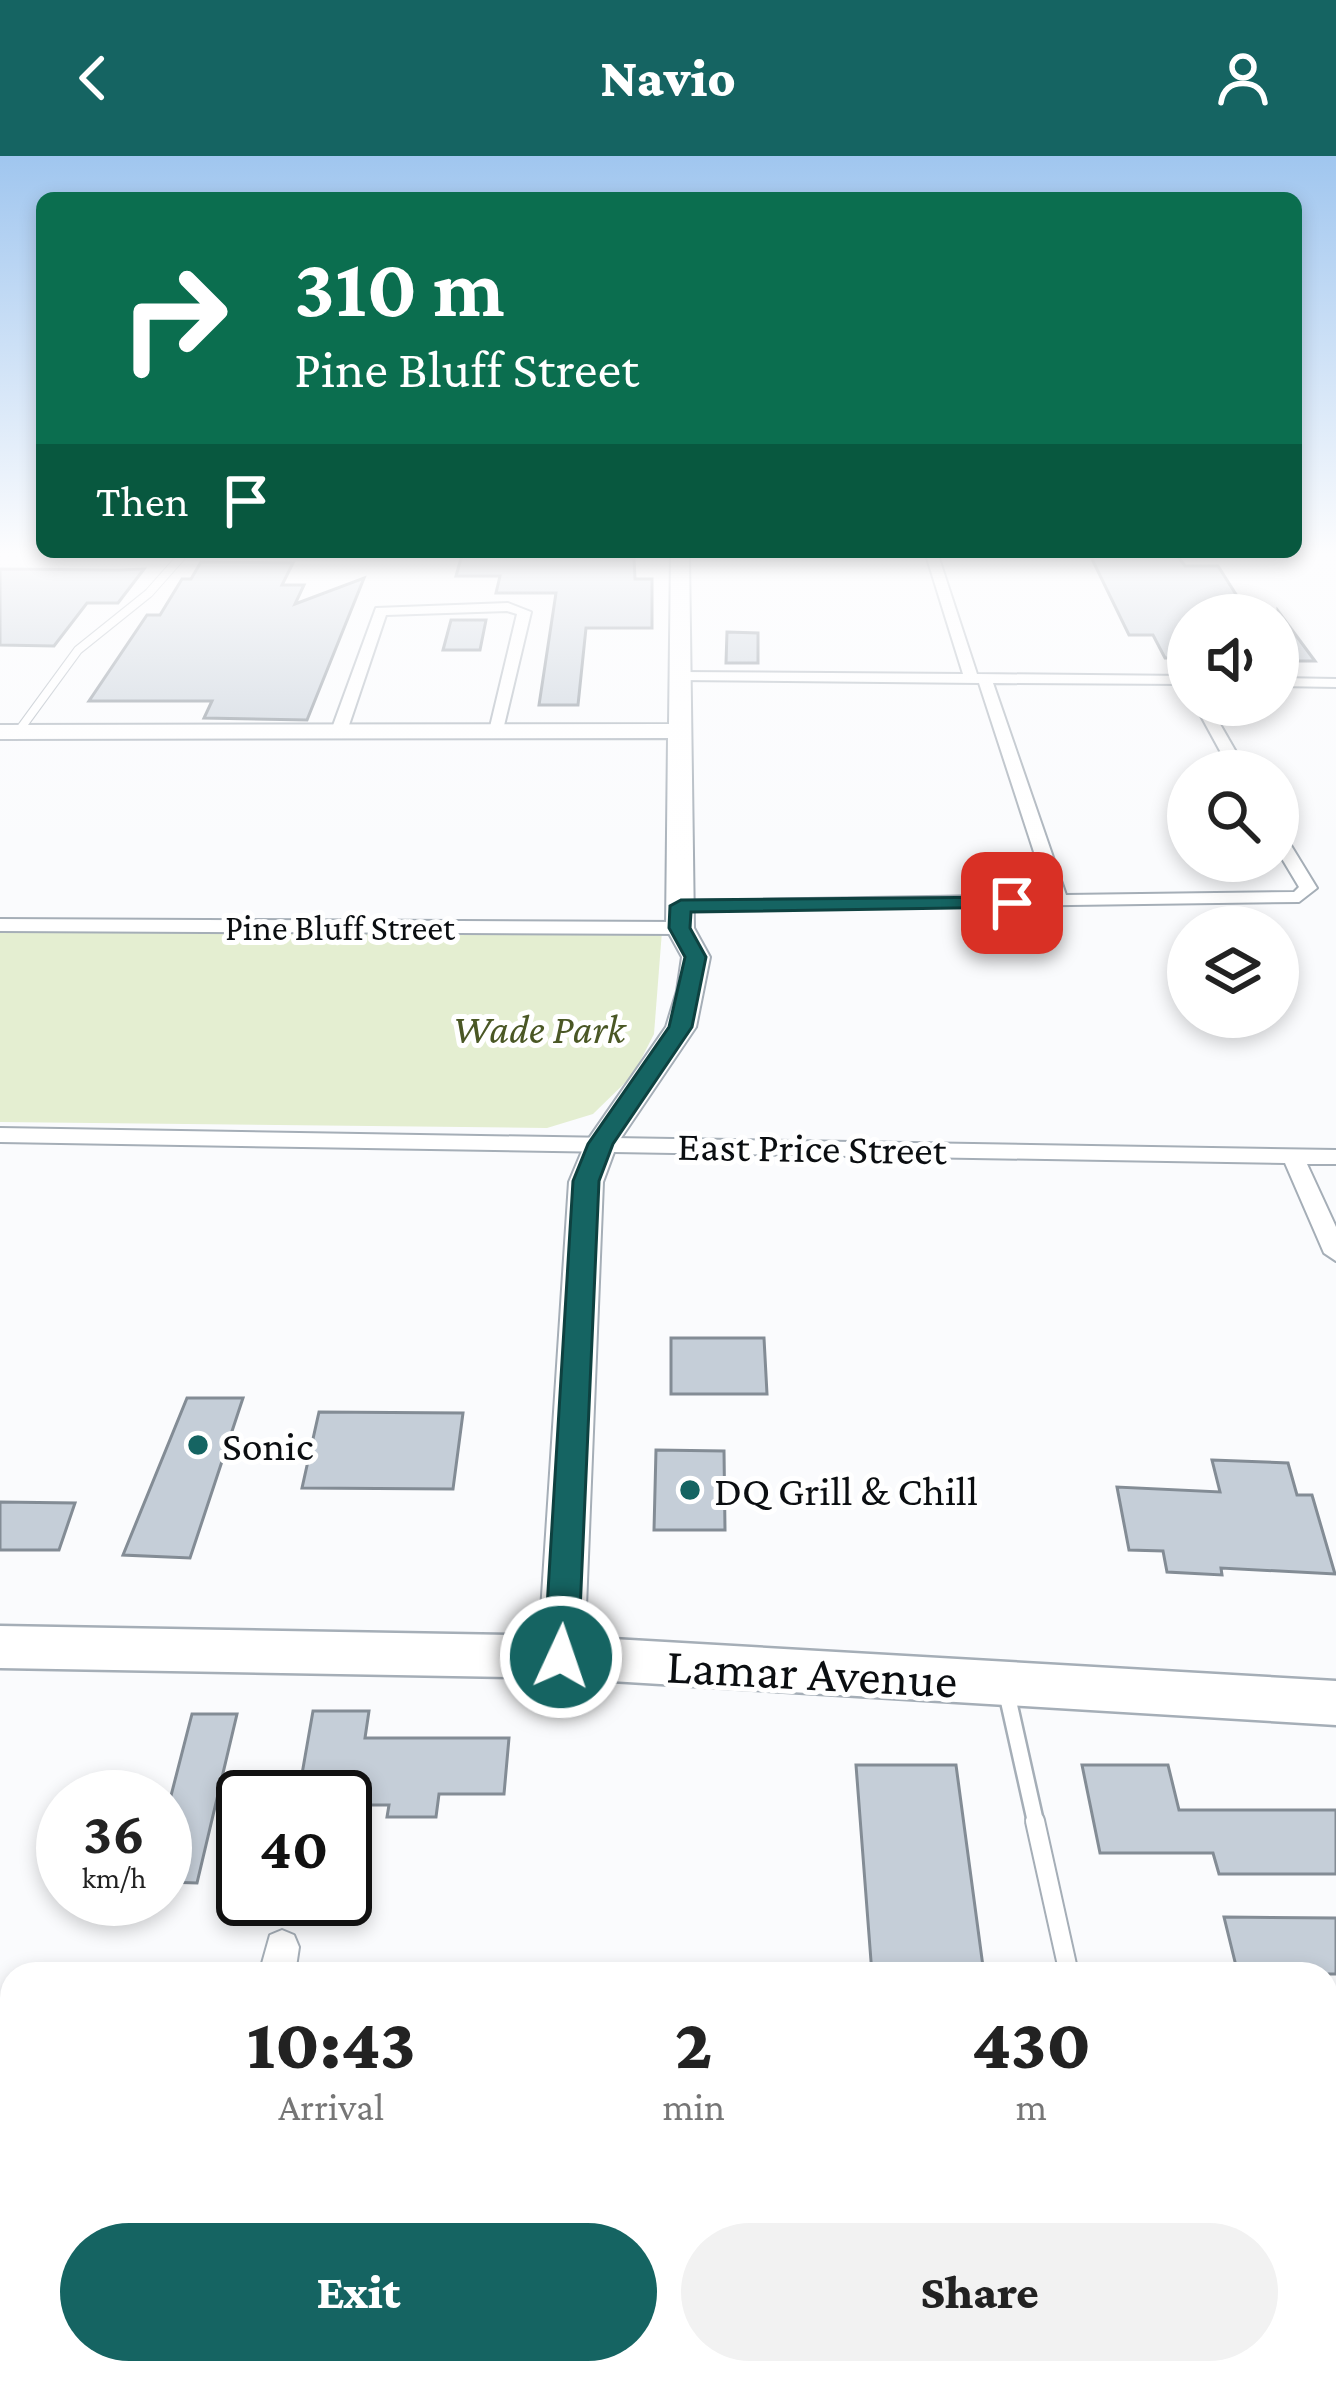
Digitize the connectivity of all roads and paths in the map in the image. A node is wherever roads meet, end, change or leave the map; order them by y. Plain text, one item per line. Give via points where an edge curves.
1 (70, 659) edge
2 (363, 659) edge
3 (513, 659) edge
4 (680, 659) edge
5 (970, 659) edge
6 (680, 676) junction
7 (977, 677) junction
8 (1167, 680) edge
9 (1299, 682) edge
10 (1336, 683) edge
11 (339, 731) junction
12 (496, 731) junction
13 (679, 731) junction
14 (9, 732) edge
15 (1299, 873) edge
16 (1059, 902) junction
17 (680, 917) junction
18 (0, 926) edge
19 (0, 1136) edge
20 (601, 1144) junction
21 (1292, 1155) junction
22 (1336, 1156) edge
23 (1336, 1252) edge
24 (0, 1647) edge
25 (561, 1657) junction
26 (1004, 1683) junction
27 (1336, 1703) edge
28 (1066, 1962) edge

1 - 14 lane
2 - 11 street
3 - 12 street
4 - 6 street
5 - 7 street
6 - 7 street
6 - 13 street
7 - 8 street
7 - 16 street
9 - 10 street
11 - 12 street
11 - 14 street
12 - 13 street
13 - 17 street
15 - 16 street, Pine Bluff Street via 1308,888 1299,897
16 - 17 street, Pine Bluff Street
17 - 18 street, Pine Bluff Street
17 - 20 street via 696,957 681,1027
19 - 20 street, East Price Street
20 - 21 street, East Price Street
20 - 25 street via 586,1181
21 - 22 street, East Price Street
21 - 23 street
24 - 25 main road, Lamar Avenue
25 - 26 main road, Lamar Avenue
26 - 27 main road, Lamar Avenue
26 - 28 lane

